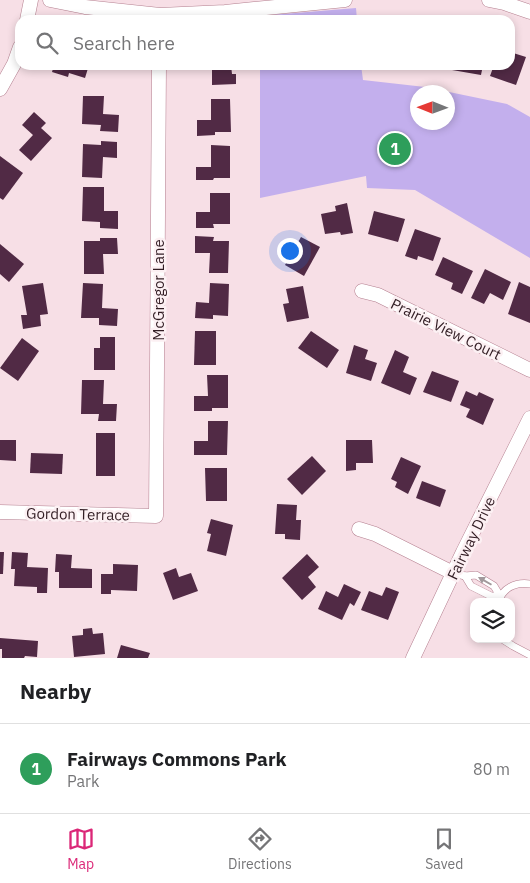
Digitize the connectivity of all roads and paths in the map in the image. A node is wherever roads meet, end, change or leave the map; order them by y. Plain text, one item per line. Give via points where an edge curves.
1 (31, 0) edge
2 (50, 0) edge
3 (345, 0) edge
4 (489, 0) edge
5 (530, 12) edge
6 (28, 15) edge
7 (145, 15) edge
8 (186, 15) edge
9 (15, 61) edge
10 (159, 70) edge
11 (0, 90) edge
12 (362, 291) dead end
13 (530, 370) edge
14 (530, 418) edge
15 (0, 512) edge
16 (156, 516) joint
17 (359, 529) dead end
18 (459, 574) junction
19 (530, 584) edge
20 (496, 598) edge
21 (499, 598) edge
22 (500, 598) edge
23 (508, 643) edge
24 (530, 655) edge
25 (413, 658) edge

1 - 6 street
2 - 7 street
3 - 8 street
4 - 5 street
9 - 11 street
10 - 16 street, McGregor Lane
12 - 13 street, Prairie View Court via 378,295
14 - 18 street, Fairway Drive
15 - 16 street, Gordon Terrace
17 - 18 street
18 - 20 lane via 472,586
21 -> 18 lane via 494,586 476,575
18 - 25 street, Fairway Drive
19 - 22 lane via 516,584
23 - 24 lane

